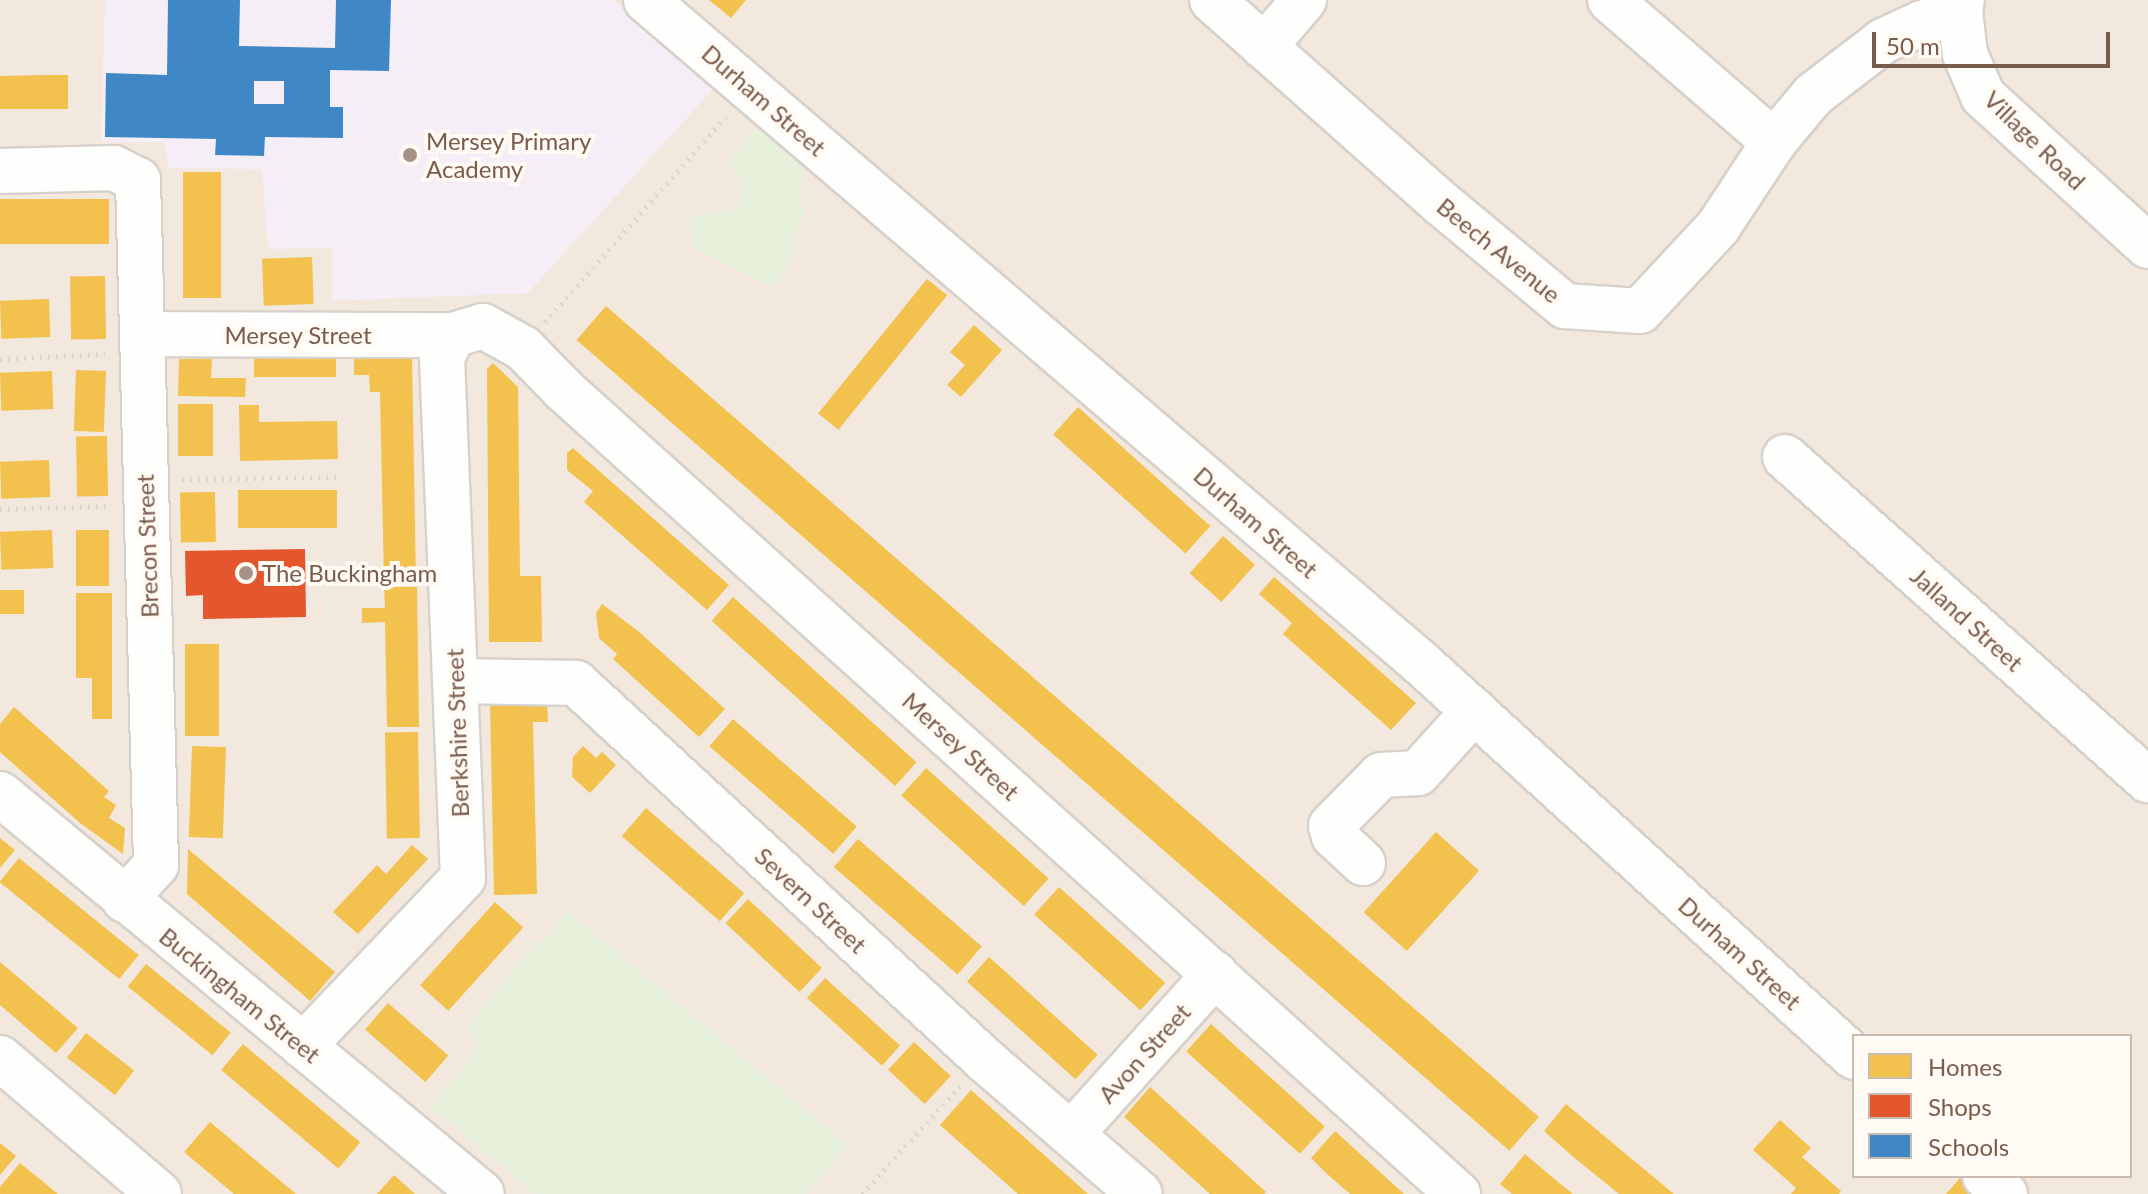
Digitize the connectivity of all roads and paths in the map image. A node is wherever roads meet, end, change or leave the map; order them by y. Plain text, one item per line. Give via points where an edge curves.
1 (646, 0) edge
2 (1212, 0) edge
3 (1304, 0) edge
4 (1610, 0) edge
5 (1961, 6) edge
6 (1264, 47) junction
7 (750, 89) junction
8 (1774, 142) junction
9 (0, 171) edge
10 (2148, 246) edge
11 (142, 343) junction
12 (448, 346) junction
13 (523, 348) junction
14 (0, 359) edge
15 (1785, 457) dead end
16 (338, 477) dead end
17 (145, 492) junction
18 (0, 509) edge
19 (455, 681) junction
20 (1474, 711) junction
21 (2148, 780) edge
22 (0, 794) edge
23 (1363, 863) dead end
24 (124, 900) junction
25 (1215, 974) junction
26 (303, 1046) junction
27 (1852, 1055) edge
28 (0, 1058) edge
29 (986, 1061) junction
30 (1072, 1133) junction
31 (1987, 1178) edge
32 (159, 1194) edge
33 (482, 1194) edge
34 (862, 1194) edge
35 (1140, 1194) edge
36 (1458, 1194) edge
37 (2005, 1194) edge

1 - 7 street, Durham Street
2 - 6 street, Beech Avenue
3 - 6 street
4 - 8 street
5 - 8 street, Beech Avenue via 1883,41 1813,95
5 - 10 street, Village Road via 1965,54 1983,96
6 - 8 street, Beech Avenue via 1565,306 1640,311 1718,227
7 - 13 path
7 - 20 street, Durham Street
9 - 11 street, Brecon Street via 114,168 138,180
11 - 12 street, Mersey Street
11 - 14 path
11 - 17 street, Brecon Street
12 - 13 street, Mersey Street via 483,326
12 - 19 street, Berkshire Street
13 - 25 street, Mersey Street
15 - 21 street, Jalland Street
16 - 17 path
17 - 18 path
17 - 24 street, Brecon Street via 156,865
19 - 26 street, Berkshire Street via 463,878
19 - 29 street, Severn Street via 576,683
20 - 23 street via 1418,773 1381,775 1331,826 1334,836
20 - 27 street, Durham Street
22 - 24 street, Buckingham Street
24 - 26 street, Buckingham Street
25 - 30 street, Avon Street
25 - 36 street, Mersey Street
26 - 33 street, Buckingham Street
28 - 32 street
29 - 30 street, Severn Street
29 - 34 path
30 - 35 street, Severn Street
31 - 37 street

